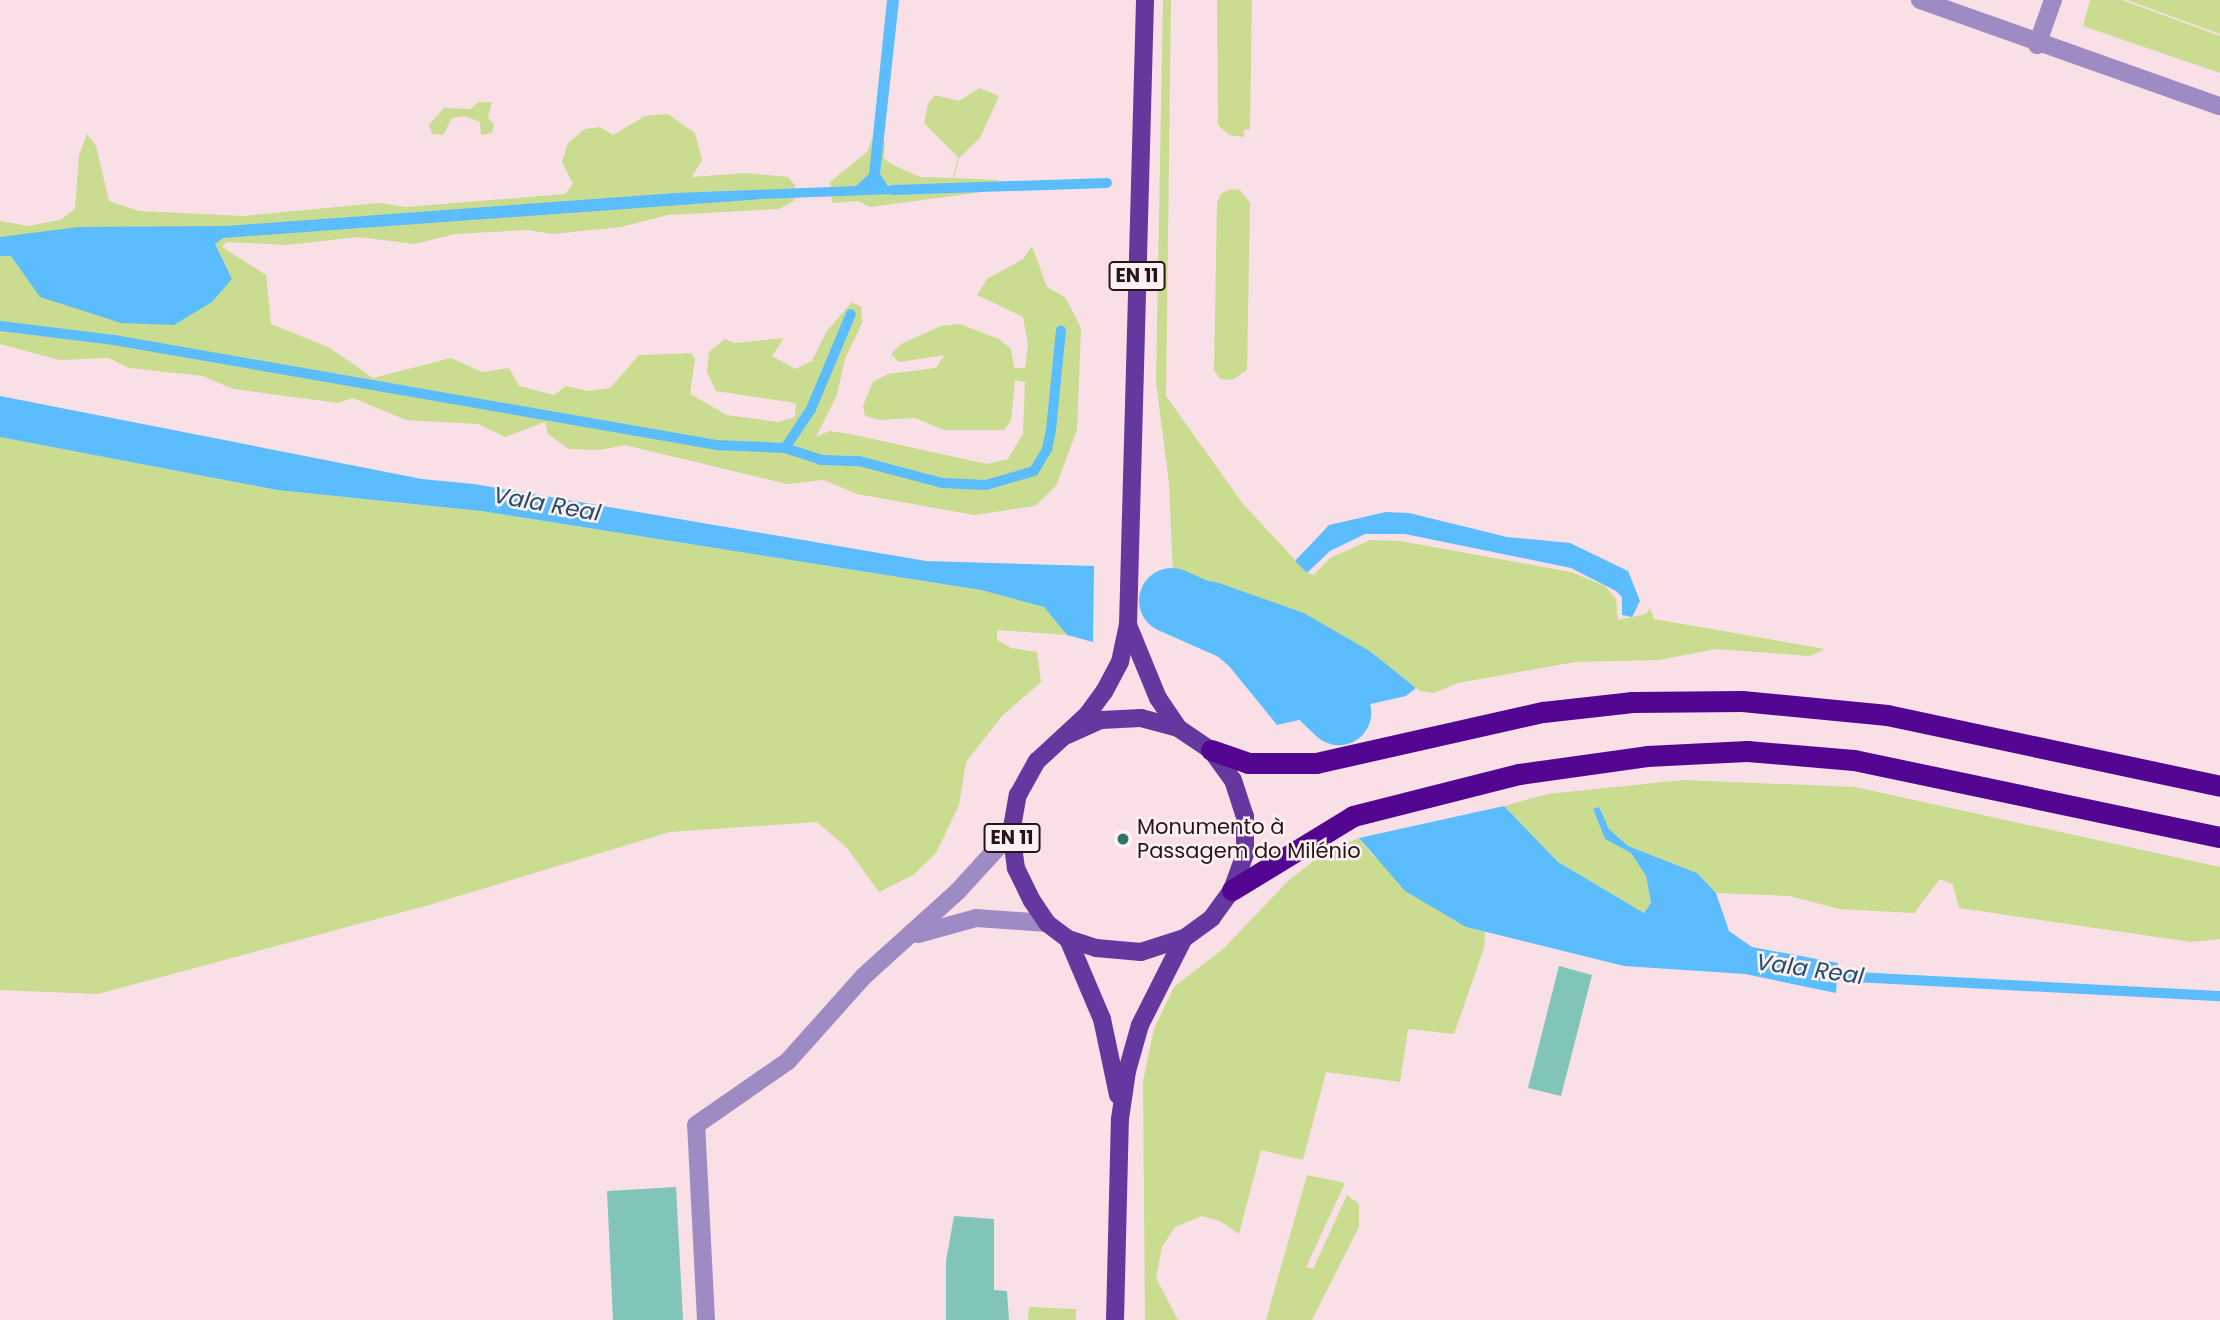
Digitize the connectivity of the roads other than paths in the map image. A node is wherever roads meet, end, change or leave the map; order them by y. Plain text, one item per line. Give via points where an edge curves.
1 (1144, 0) edge
2 (1920, 0) edge
3 (2053, 0) edge
4 (2037, 45) junction
5 (2220, 106) edge
6 (1128, 625) junction
7 (1178, 728) junction
8 (1065, 736) junction
9 (1211, 750) junction
10 (2220, 786) edge
11 (1011, 833) junction
12 (2220, 836) edge
13 (1232, 890) junction
14 (1046, 923) junction
15 (1184, 938) junction
16 (1068, 939) junction
17 (899, 943) junction
18 (1120, 1119) junction
19 (706, 1320) edge
20 (1115, 1320) edge

1 - 6 main road, EN 11
2 - 4 street
3 - 4 street
4 - 5 street
6 - 7 main road, EN 11 via 1158,698
6 - 8 main road, EN 11 via 1120,662 1104,692
7 - 8 main road, EN 11 via 1141,718 1101,720
7 - 9 main road, EN 11
8 - 11 main road, EN 11 via 1037,761 1018,795
9 - 10 highway via 1248,763 1296,765 1543,712 1632,702 1742,701 1887,715
9 - 13 main road, EN 11 via 1233,780 1245,816 1245,854
11 - 14 main road, EN 11 via 1016,868
11 - 17 street via 958,891
12 - 13 highway via 1854,760 1747,751 1647,756 1519,774 1353,816
13 - 15 main road, EN 11 via 1212,918
14 - 16 main road, EN 11
14 - 17 street via 976,918 936,926
15 - 16 main road, EN 11 via 1141,952 1096,948
15 - 18 main road, EN 11 via 1140,1025
16 - 18 main road, EN 11 via 1102,1019
17 - 19 street via 788,1061 696,1125
18 - 20 main road, EN 11

